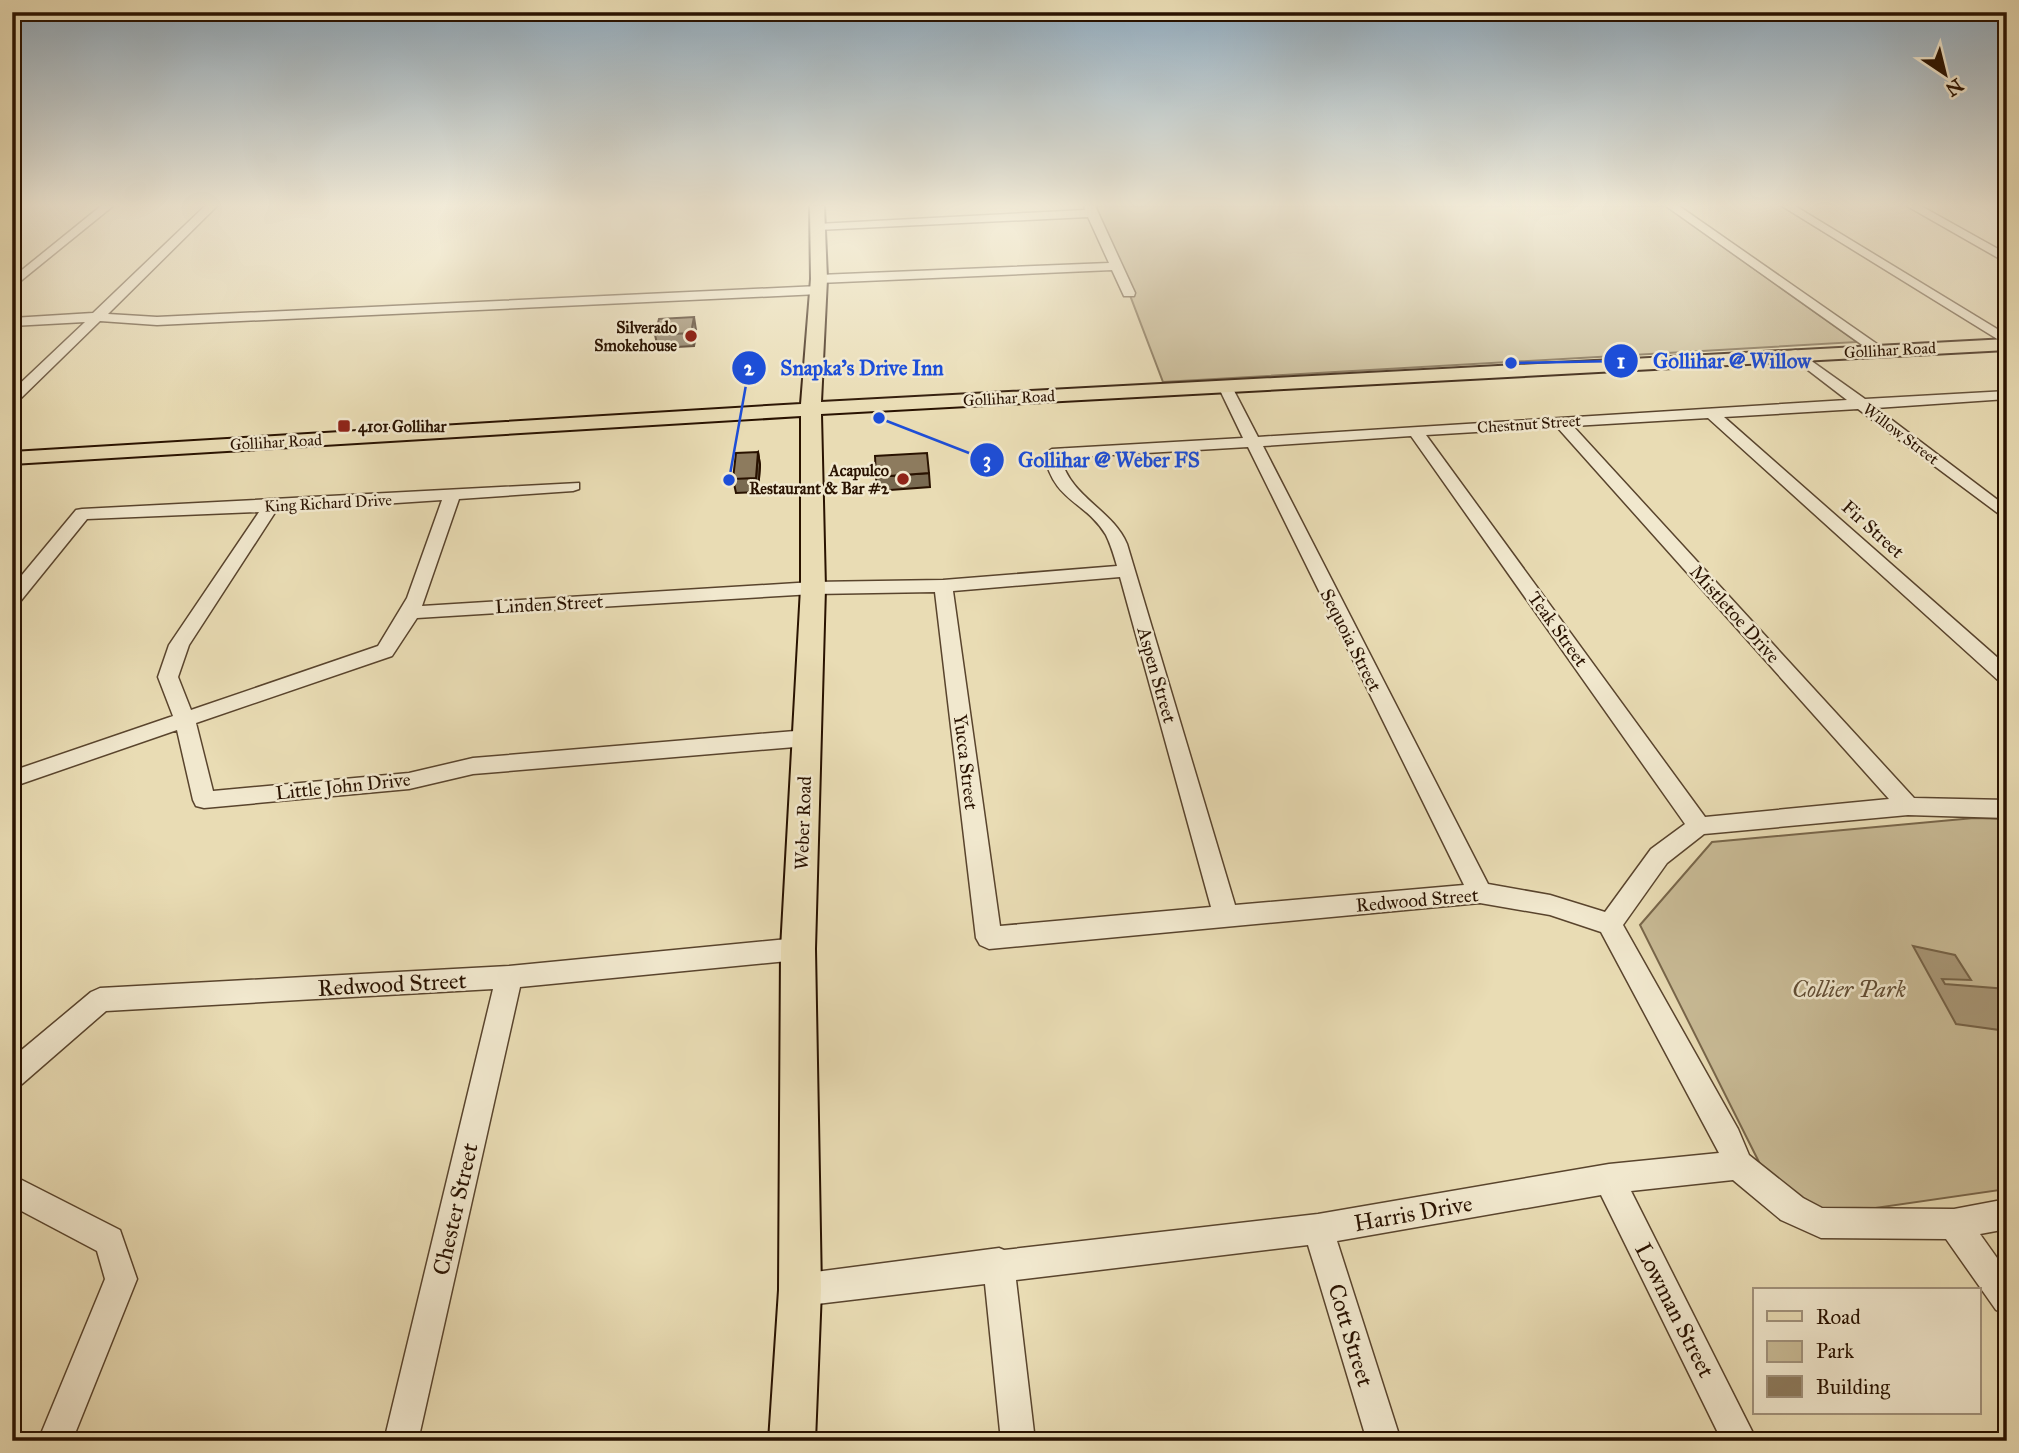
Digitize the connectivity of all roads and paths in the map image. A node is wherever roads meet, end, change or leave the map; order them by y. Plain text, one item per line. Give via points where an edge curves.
1 (141, 274) edge
2 (819, 274) edge
3 (978, 274) edge
4 (1120, 274) edge
5 (1769, 274) edge
6 (1896, 274) edge
7 (819, 284) junction
8 (1129, 293) dead end
9 (95, 317) junction
10 (12, 321) edge
11 (2007, 343) edge
12 (1880, 351) junction
13 (1796, 354) junction
14 (1224, 386) junction
15 (2006, 395) edge
16 (12, 399) edge
17 (1860, 403) junction
18 (811, 409) junction
19 (1711, 413) junction
20 (1562, 422) junction
21 (1416, 432) junction
22 (1251, 441) junction
23 (1052, 454) joint
24 (12, 458) edge
25 (573, 486) dead end
26 (452, 495) junction
27 (271, 506) junction
28 (2007, 515) edge
29 (1127, 571) junction
30 (943, 586) junction
31 (813, 588) junction
32 (12, 599) edge
33 (409, 612) junction
34 (2007, 677) edge
35 (185, 720) junction
36 (807, 738) junction
37 (12, 779) edge
38 (1908, 806) junction
39 (2007, 809) edge
40 (1699, 826) junction
41 (1479, 893) junction
42 (1226, 918) junction
43 (1610, 924) junction
44 (989, 938) joint
45 (798, 949) junction
46 (509, 977) junction
47 (12, 1075) edge
48 (1738, 1164) junction
49 (1609, 1179) junction
50 (12, 1189) edge
51 (2007, 1214) edge
52 (1954, 1224) junction
53 (1318, 1229) junction
54 (999, 1264) junction
55 (800, 1290) junction
56 (2007, 1299) edge
57 (55, 1441) edge
58 (401, 1441) edge
59 (792, 1441) edge
60 (1018, 1441) edge
61 (1384, 1441) edge
62 (1740, 1441) edge

1 - 9 street
2 - 7 main road, Weber Road
3 - 7 street
4 - 8 street
5 - 12 street
6 - 11 street
7 - 9 street via 157,321
7 - 18 main road, Weber Road
9 - 10 street
9 - 16 street
11 - 12 main road, Gollihar Road
12 - 13 main road, Gollihar Road
13 - 14 main road, Gollihar Road
13 - 17 street, Willow Street
14 - 18 main road, Gollihar Road
14 - 22 street, Sequoia Street
15 - 17 street, Chestnut Street
17 - 19 street, Chestnut Street
17 - 28 street, Willow Street
18 - 24 main road, Gollihar Road
18 - 31 main road, Weber Road
19 - 20 street, Chestnut Street
19 - 34 street, Fir Street
20 - 21 street, Chestnut Street
20 - 38 street, Mistletoe Drive
21 - 22 street, Chestnut Street
21 - 40 street, Teak Street
22 - 23 street, Chestnut Street
22 - 41 street, Sequoia Street
23 - 29 street, Aspen Street via 1055,473 1066,490 1113,532
25 - 26 street, King Richard Drive
26 - 27 street, King Richard Drive
26 - 33 street
27 - 32 street, King Richard Drive via 82,514
27 - 35 street, Little John Drive via 179,646 168,677
29 - 30 street, Linden Street
29 - 42 street, Aspen Street
30 - 31 street, Linden Street
30 - 44 street, Yucca Street
31 - 33 street, Linden Street
31 - 36 main road, Weber Road
33 - 35 street via 399,635 385,650
35 - 36 street, Little John Drive via 204,800 409,780 473,766
35 - 37 street
36 - 45 main road, Weber Road
38 - 39 street
38 - 40 street
40 - 43 street via 1658,856
41 - 42 street, Redwood Street
41 - 43 street, Redwood Street via 1550,905
42 - 44 street, Redwood Street
43 - 48 street
45 - 46 street, Redwood Street
45 - 55 main road, Weber Road
46 - 47 street, Redwood Street via 100,1000
46 - 58 street, Chester Street
48 - 49 street, Harris Drive
48 - 52 street via 1792,1209 1821,1223
49 - 53 street, Harris Drive
49 - 62 street, Lowman Street
50 - 57 street via 109,1241 121,1279
51 - 52 street
52 - 56 street
53 - 54 street, Harris Drive
53 - 61 street, Cott Street
54 - 55 street, Harris Drive
54 - 60 street
55 - 59 main road, Weber Road

